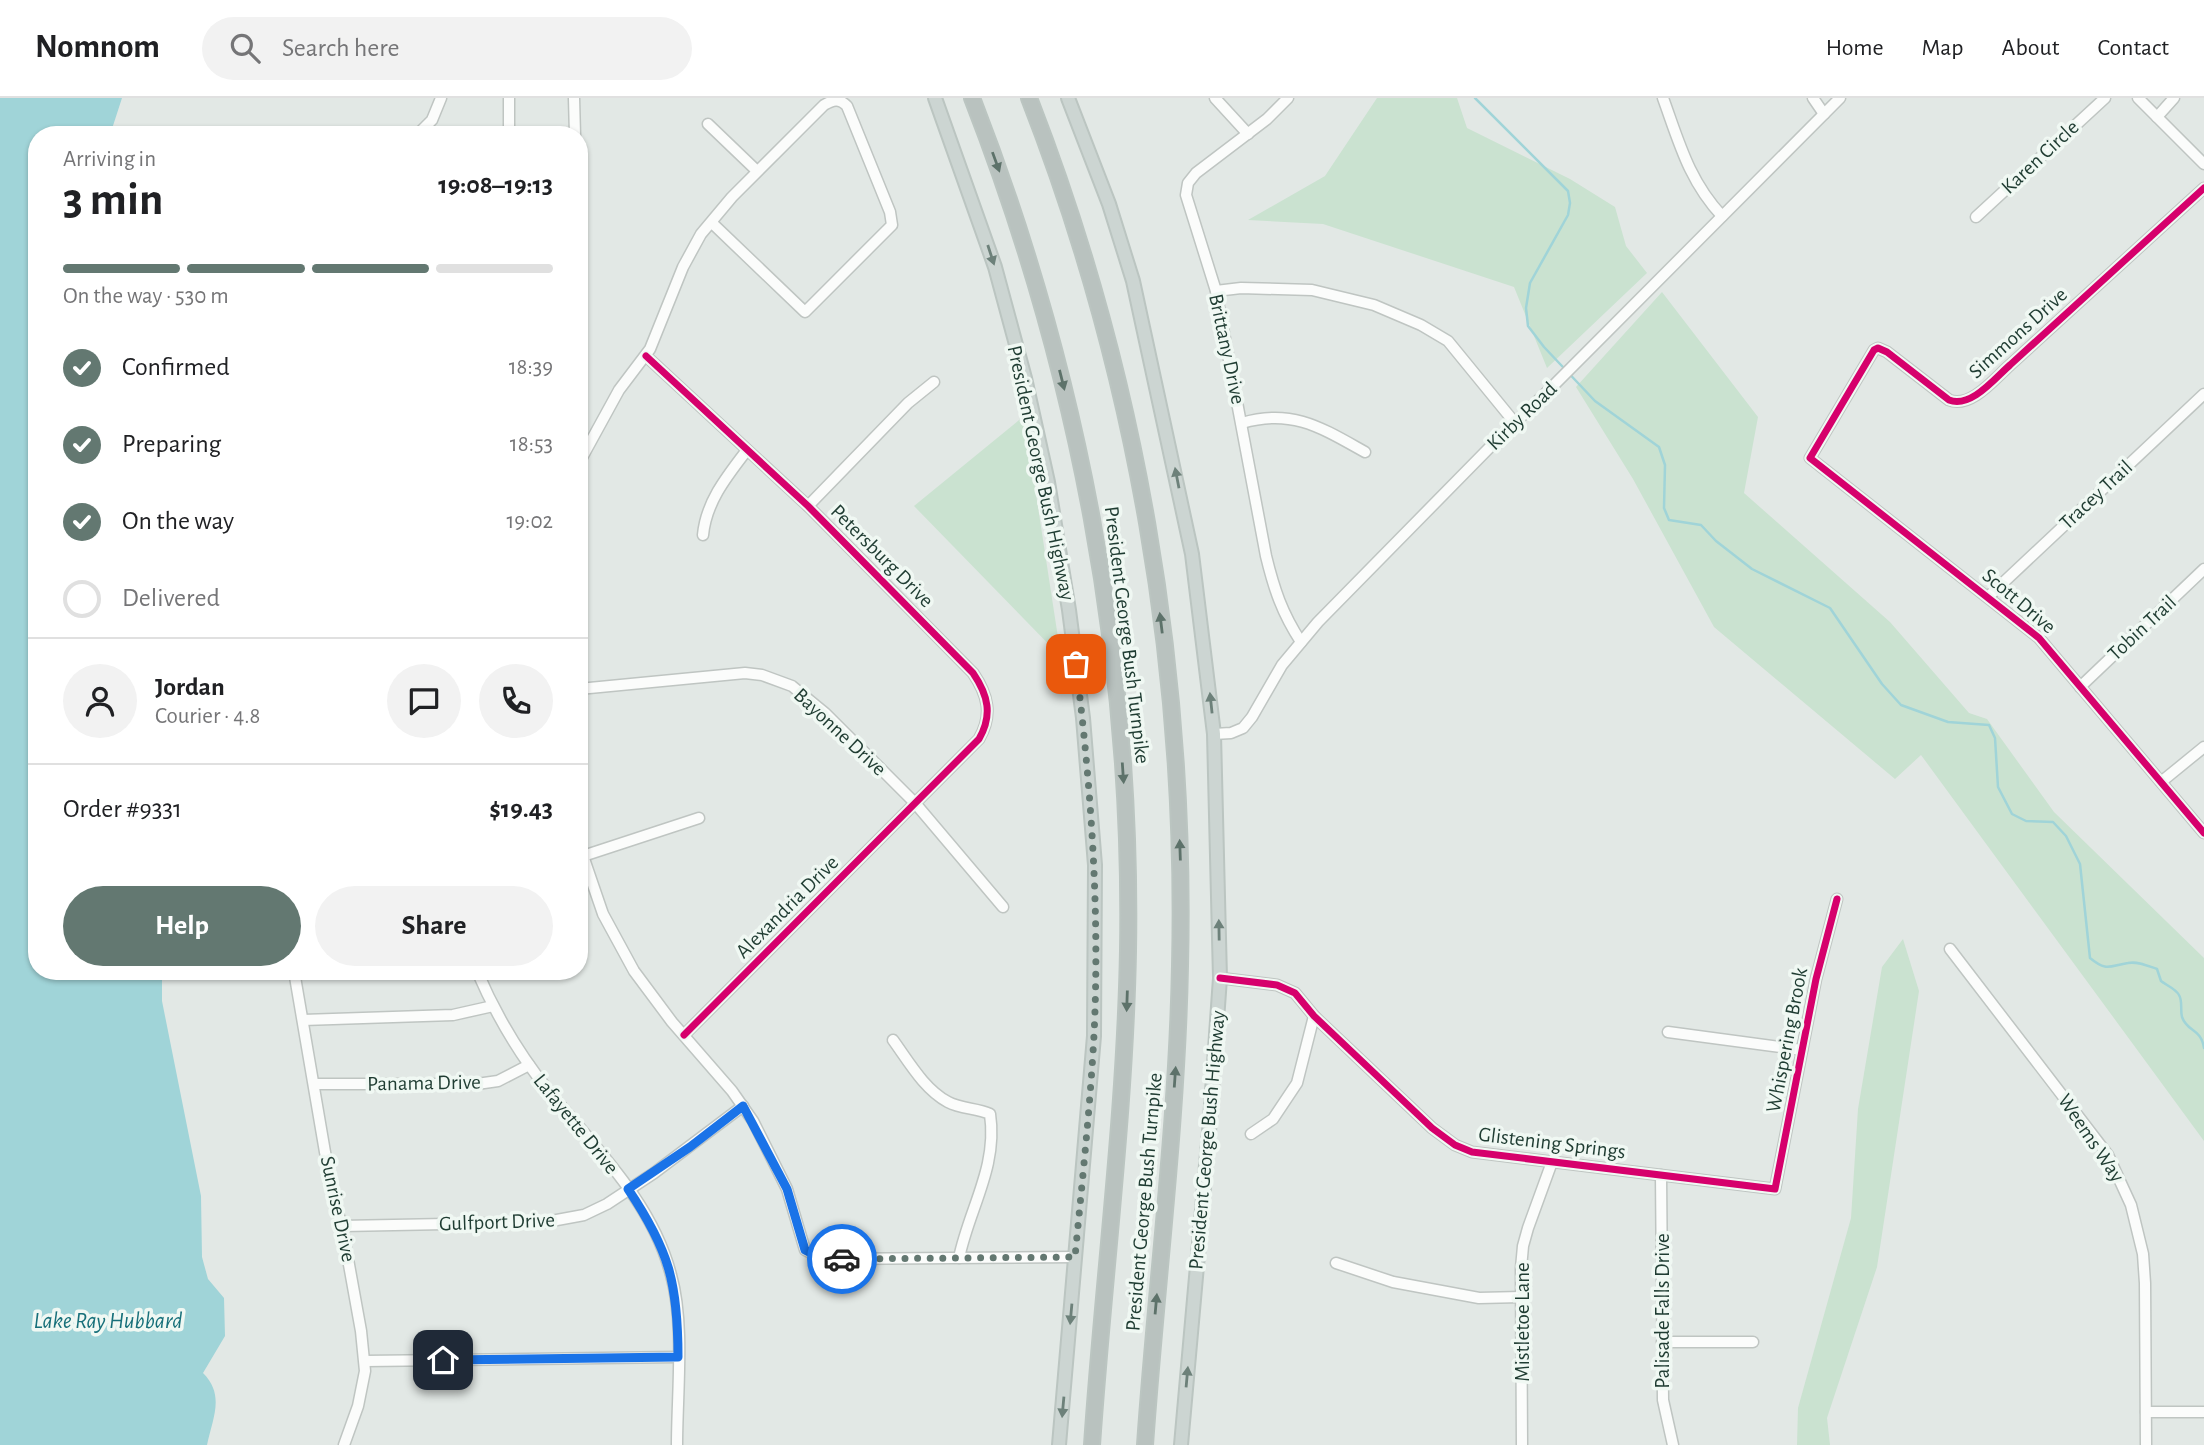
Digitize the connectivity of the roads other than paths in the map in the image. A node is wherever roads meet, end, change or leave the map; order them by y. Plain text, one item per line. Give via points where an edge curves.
1 (441, 98) edge
2 (509, 98) edge
3 (575, 98) edge
4 (935, 98) edge
5 (972, 98) edge
6 (1029, 98) edge
7 (1068, 98) edge
8 (1215, 98) edge
9 (1288, 98) edge
10 (1663, 98) edge
11 (1813, 98) edge
12 (1840, 98) edge
13 (2105, 98) edge
14 (2138, 98) edge
15 (2174, 98) edge
16 (1824, 114) junction
17 (2157, 117) junction
18 (708, 124) dead end
19 (426, 126) edge
20 (509, 126) edge
21 (575, 126) edge
22 (1248, 134) junction
23 (2204, 164) edge
24 (757, 171) junction
25 (2204, 188) edge
26 (1722, 216) junction
27 (1976, 217) dead end
28 (711, 222) junction
29 (1216, 291) junction
30 (646, 356) junction
31 (934, 382) dead end
32 (2204, 394) edge
33 (1242, 423) junction
34 (1515, 423) junction
35 (588, 444) edge
36 (747, 450) junction
37 (1365, 452) dead end
38 (1810, 458) joint
39 (808, 506) junction
40 (703, 535) dead end
41 (2204, 569) edge
42 (1989, 596) junction
43 (1301, 642) junction
44 (2080, 687) junction
45 (588, 688) edge
46 (1214, 734) junction
47 (2204, 747) edge
48 (2161, 782) junction
49 (915, 803) junction
50 (699, 818) dead end
51 (2204, 833) edge
52 (588, 854) edge
53 (588, 870) edge
54 (1838, 899) dead end
55 (1003, 907) dead end
56 (1950, 949) dead end
57 (1220, 978) junction
58 (296, 980) edge
59 (481, 980) edge
60 (493, 1006) junction
61 (1314, 1016) junction
62 (303, 1020) junction
63 (1668, 1032) dead end
64 (684, 1035) junction
65 (893, 1040) dead end
66 (1802, 1049) junction
67 (529, 1065) junction
68 (315, 1084) junction
69 (743, 1106) junction
70 (1251, 1133) dead end
71 (1552, 1162) junction
72 (1661, 1175) junction
73 (628, 1189) junction
74 (1775, 1189) joint
75 (342, 1226) junction
76 (1075, 1257) junction
77 (959, 1258) junction
78 (1336, 1263) dead end
79 (1521, 1297) junction
80 (1662, 1342) junction
81 (1754, 1342) dead end
82 (678, 1357) junction
83 (365, 1361) junction
84 (2146, 1412) junction
85 (2204, 1412) edge
86 (344, 1445) edge
87 (677, 1445) edge
88 (1059, 1445) edge
89 (1092, 1445) edge
90 (1144, 1445) edge
91 (1181, 1445) edge
92 (1522, 1445) edge
93 (1673, 1445) edge
94 (2146, 1445) edge

1 - 19 street
2 - 20 street
3 - 21 street
4 -> 76 main road, President George Bush Highway via 995,267 1025,378 1048,482 1079,691 1095,865 1096,938 1094,1036
5 -> 89 highway, President George Bush Turnpike via 1023,242 1067,397 1095,533 1118,705 1127,843 1127,994
90 -> 6 highway, President George Bush Turnpike via 1180,996 1180,858 1172,719 1150,547 1124,410 1089,275
46 -> 7 main road, President George Bush Highway via 1192,554 1136,293 1109,204
8 - 22 street
9 - 22 street, Brittany Drive
10 - 26 street via 1694,179
11 - 16 street
12 - 16 street, Kirby Road
13 - 27 street, Karen Circle
14 - 17 street
15 - 17 street
16 - 26 street, Kirby Road
17 - 23 street
18 - 24 street
22 - 29 street, Brittany Drive via 1188,183 1186,195
24 - 28 street
24 - 28 street via 824,104 839,100 847,106 892,225 805,312
25 - 38 street, Simmons Drive via 1965,401 1950,400 1882,349 1874,349
26 - 34 street, Kirby Road
28 - 30 street via 692,248
29 - 33 street, Brittany Drive
29 - 34 street via 1312,290 1374,305 1421,324 1448,341
30 - 35 street via 619,390
30 - 36 street, Petersburg Drive
31 - 39 street
32 - 42 street, Tracey Trail
33 - 37 street via 1271,417 1301,420
33 - 43 street, Brittany Drive via 1276,595
34 - 43 street, Kirby Road
36 - 39 street, Petersburg Drive
36 - 40 street via 716,495
38 - 42 street, Scott Drive
39 - 49 street, Petersburg Drive via 982,687 989,711 987,726
41 - 44 street, Tobin Trail
42 - 44 street, Scott Drive via 2039,638
43 - 46 street, Kirby Road via 1243,728
44 - 48 street, Scott Drive
45 - 49 street, Bayonne Drive via 762,675 802,693
57 -> 46 main road, President George Bush Highway
47 - 48 street
48 - 51 street, Scott Drive
49 - 55 street, Bayonne Drive
49 - 64 street, Alexandria Drive
50 - 52 street
53 - 64 street via 620,947
54 - 66 street, Whispering Brook
56 - 84 street, Weems Way via 2108,1155 2124,1187 2143,1254
57 - 61 street, Glistening Springs via 1277,985 1295,993
91 -> 57 main road, President George Bush Highway
58 - 62 street, Sunrise Drive
59 - 60 street, Lafayette Drive
60 - 62 street via 453,1014
60 - 67 street, Lafayette Drive
61 - 70 street via 1297,1083 1273,1119
61 - 71 street, Glistening Springs via 1455,1145 1472,1152
62 - 68 street, Sunrise Drive
63 - 66 street
64 - 69 street
65 - 77 street via 938,1095 960,1107 990,1114 988,1169
66 - 74 street, Whispering Brook
67 - 68 street, Panama Drive via 477,1084
67 - 73 street, Lafayette Drive
68 - 75 street, Sunrise Drive
69 - 73 street, Gulfport Drive
69 - 77 street via 787,1189 805,1250 812,1255 823,1259
71 - 72 street, Glistening Springs
71 - 79 street, Mistletoe Lane via 1523,1246
72 - 74 street, Glistening Springs
72 - 80 street, Palisade Falls Drive
73 - 75 street, Gulfport Drive via 607,1204 565,1220
73 - 82 street, Lafayette Drive via 656,1235 671,1275
75 - 83 street, Sunrise Drive
76 - 77 street
76 -> 88 main road, President George Bush Highway
78 - 79 street via 1393,1282 1479,1298
79 - 92 street, Mistletoe Lane
80 - 81 street
80 - 93 street, Palisade Falls Drive via 1662,1400
82 - 83 street
82 - 87 street, Lafayette Drive
83 - 86 street, Sunrise Drive via 363,1386
84 - 85 street
84 - 94 street, Weems Way

